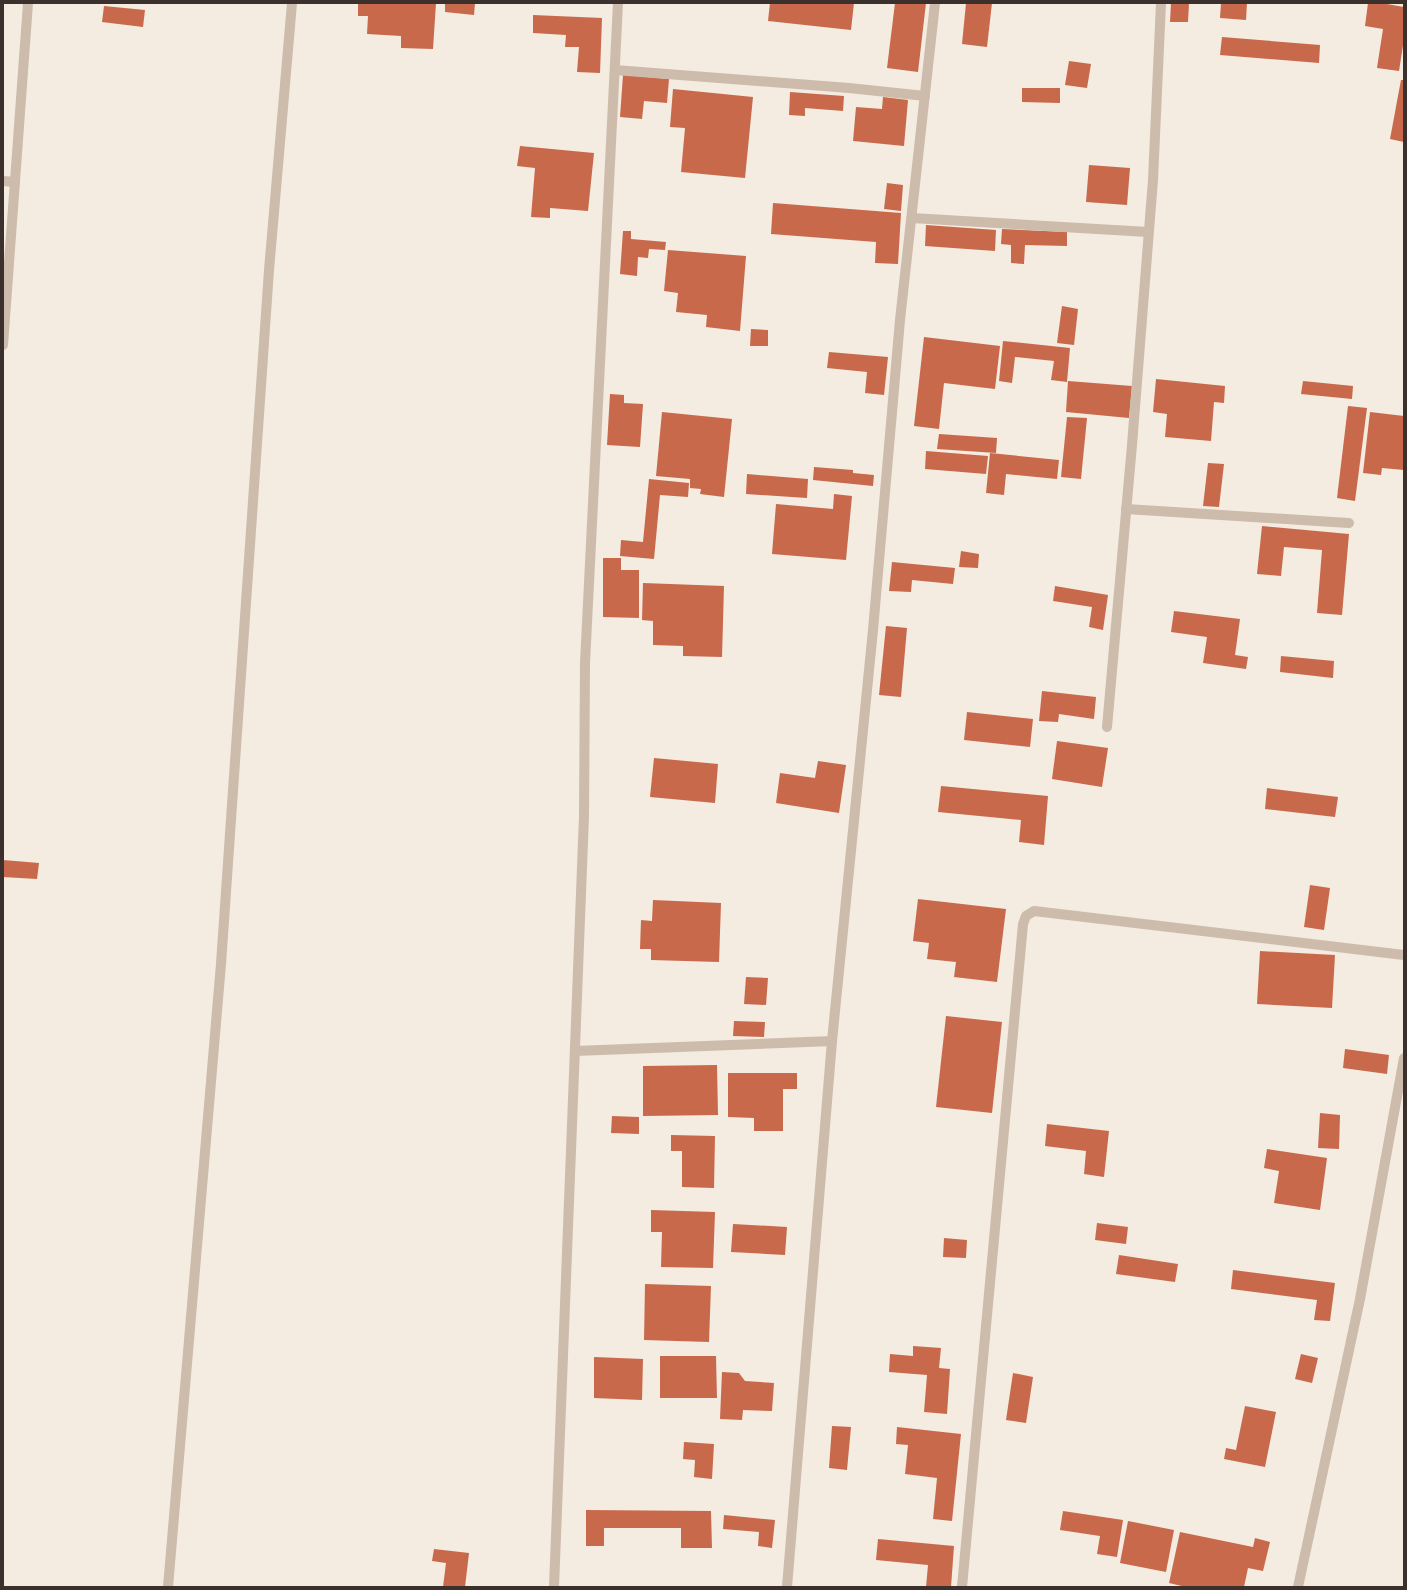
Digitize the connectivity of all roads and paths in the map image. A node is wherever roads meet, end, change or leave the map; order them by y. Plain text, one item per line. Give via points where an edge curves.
1 (28, 3) edge
2 (292, 3) edge
3 (618, 3) edge
4 (936, 3) edge
5 (1161, 3) edge
6 (615, 70) junction
7 (925, 96) junction
8 (3, 180) edge
9 (14, 182) junction
10 (912, 218) junction
11 (1148, 232) junction
12 (3, 345) edge
13 (1126, 509) junction
14 (1349, 523) dead end
15 (1107, 727) dead end
16 (1404, 955) edge
17 (832, 1041) junction
18 (575, 1051) junction
19 (1404, 1058) edge
20 (168, 1587) edge
21 (554, 1587) edge
22 (787, 1587) edge
23 (962, 1587) edge
24 (1298, 1587) edge

1 - 9 street
2 - 20 street via 268,278 221,964
3 - 6 street
4 - 7 street
5 - 11 street via 1153,180
6 - 7 street
6 - 18 street via 585,663 584,816
7 - 10 street
8 - 9 street
9 - 12 street
10 - 11 street
10 - 17 street via 900,320 873,630
11 - 13 street
13 - 14 street
13 - 15 street
16 - 23 street via 1034,911 1026,916 1023,924
17 - 18 street
17 - 22 street
18 - 21 street
19 - 24 street via 1360,1299

